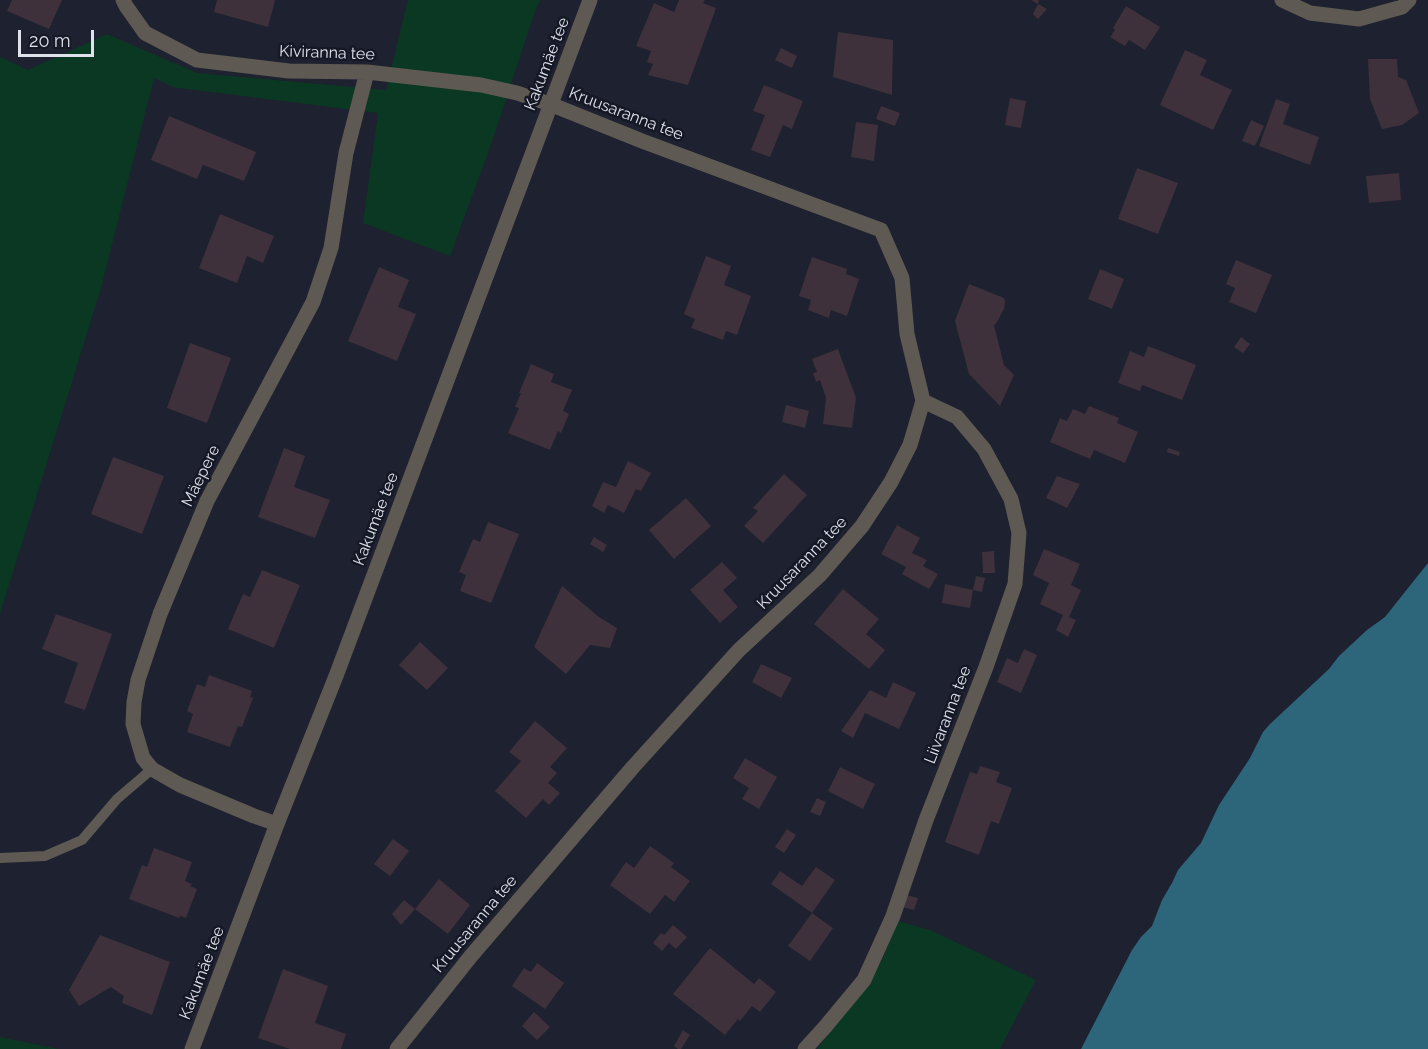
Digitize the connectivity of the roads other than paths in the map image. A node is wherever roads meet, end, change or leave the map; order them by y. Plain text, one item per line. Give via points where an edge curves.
1 (123, 0) edge
2 (590, 0) edge
3 (1282, 0) edge
4 (1409, 0) edge
5 (367, 72) junction
6 (550, 104) junction
7 (922, 401) junction
8 (152, 770) junction
9 (277, 825) junction
10 (0, 858) edge
11 (192, 1049) edge
12 (397, 1049) edge
13 (805, 1049) edge

1 - 5 street, Kiviranna tee via 145,33 197,60 289,70
2 - 6 street, Kakumäe tee
3 - 4 street via 1310,13 1359,19 1402,7
5 - 6 street, Kiviranna tee via 481,85
5 - 8 street, Mäepere via 346,153 331,248 313,302 207,501 160,614 138,680 133,724 143,758
6 - 7 street, Kruusaranna tee via 881,230 902,278 907,334
6 - 9 street, Kakumäe tee
7 - 12 street, Kruusaranna tee via 910,445 862,526 820,574 739,650 633,767
7 - 13 street, Liivaranna tee via 957,417 984,449 1011,499 1018,533 1015,584 893,916 864,980
8 - 9 street
8 - 10 lane via 117,799 82,840 45,856
9 - 11 street, Kakumäe tee

